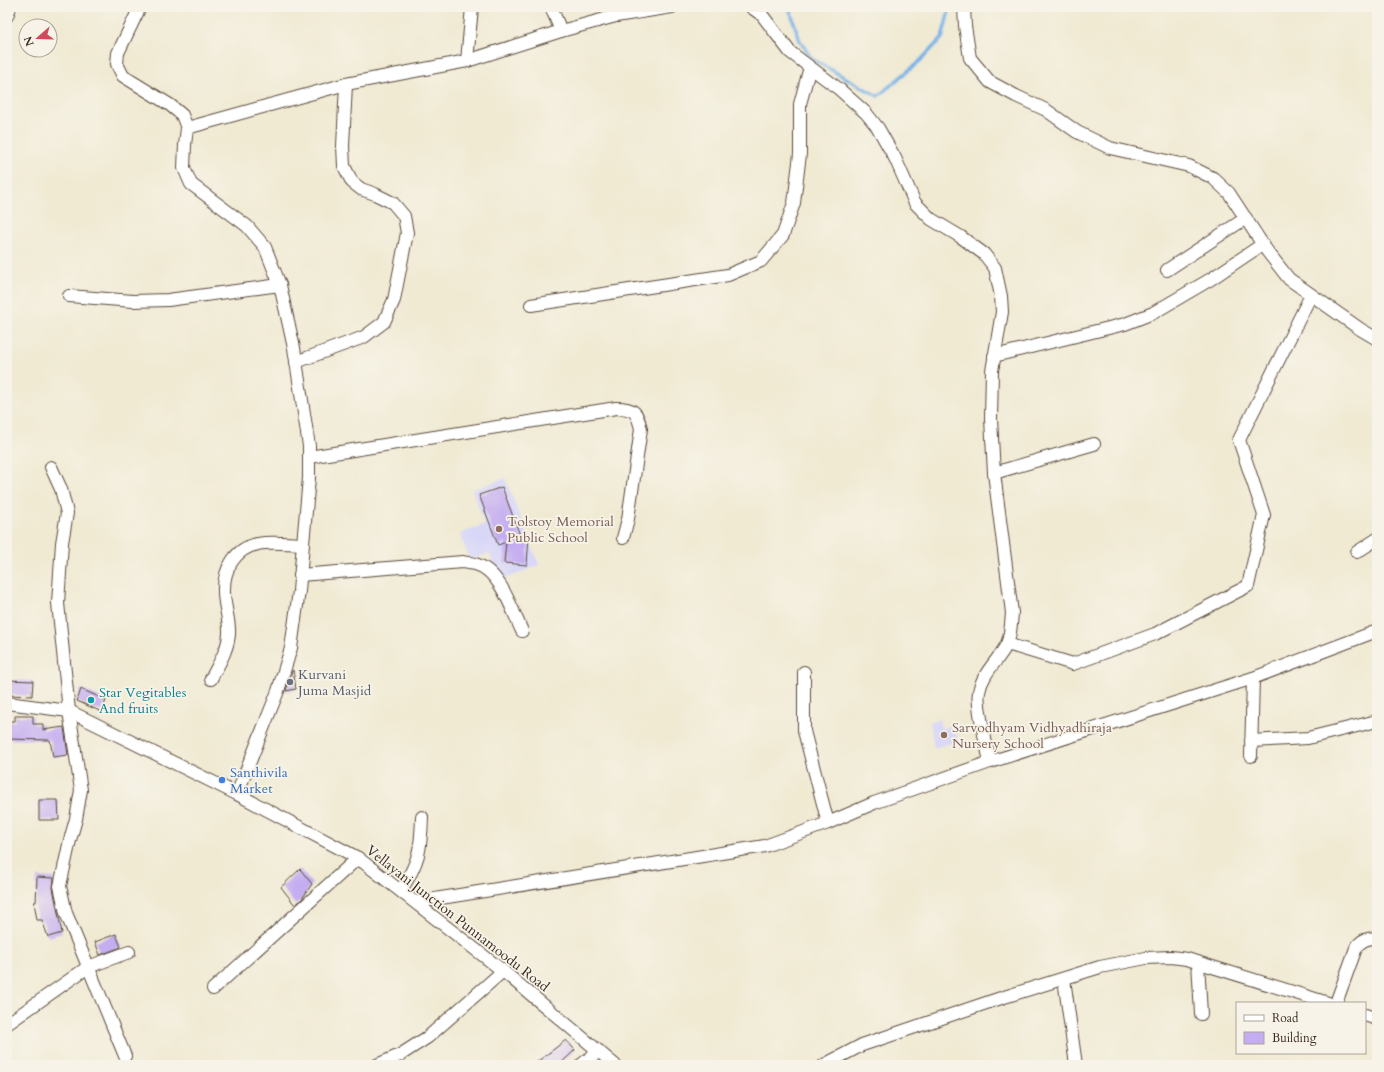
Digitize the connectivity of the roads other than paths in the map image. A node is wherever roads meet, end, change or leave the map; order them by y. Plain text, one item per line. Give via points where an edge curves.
1 (10, 7) edge
2 (140, 7) edge
3 (472, 7) edge
4 (551, 7) edge
5 (672, 7) edge
6 (751, 7) edge
7 (964, 7) edge
8 (7, 16) edge
9 (561, 31) junction
10 (467, 61) junction
11 (810, 67) junction
12 (346, 84) junction
13 (187, 128) junction
14 (1246, 218) junction
15 (1262, 244) junction
16 (1167, 270) dead end
17 (280, 285) junction
18 (1311, 295) junction
19 (69, 296) dead end
20 (531, 305) dead end
21 (1377, 339) edge
22 (994, 356) junction
23 (296, 362) junction
24 (1094, 444) dead end
25 (309, 457) junction
26 (50, 467) dead end
27 (994, 473) junction
28 (623, 538) dead end
29 (1377, 539) edge
30 (303, 544) junction
31 (1357, 552) dead end
32 (300, 575) junction
33 (522, 631) dead end
34 (1377, 632) edge
35 (1007, 644) junction
36 (804, 672) dead end
37 (1253, 678) junction
38 (211, 679) dead end
39 (7, 703) edge
40 (69, 711) junction
41 (1377, 721) edge
42 (1251, 742) junction
43 (1251, 756) dead end
44 (990, 762) junction
45 (237, 794) junction
46 (422, 817) dead end
47 (828, 823) junction
48 (358, 858) junction
49 (401, 890) junction
50 (416, 902) junction
51 (1377, 938) edge
52 (129, 952) dead end
53 (1198, 962) junction
54 (88, 967) junction
55 (503, 971) junction
56 (1064, 979) junction
57 (213, 988) dead end
58 (1325, 1002) edge
59 (1336, 1002) edge
60 (1201, 1014) dead end
61 (1366, 1015) edge
62 (1377, 1019) edge
63 (7, 1024) edge
64 (599, 1051) junction
65 (125, 1056) dead end
66 (377, 1065) edge
67 (581, 1065) edge
68 (615, 1065) edge
69 (824, 1065) edge
70 (1076, 1065) edge

1 - 8 street
2 - 13 street via 118,53 117,64 123,76 182,115
3 - 10 street
4 - 9 street
5 - 9 street via 616,16
6 - 11 street via 762,15 790,52
7 - 14 street via 970,58 990,82 1046,110 1077,132 1110,148 1189,166 1213,178 1229,193
9 - 10 street
10 - 12 street
11 - 20 street via 800,104 800,154 794,203 782,235 761,261 728,274
11 - 22 street via 866,113 878,128 915,203 931,219 984,254 995,268 1002,312
12 - 13 street
12 - 23 street via 344,166 352,182 361,189 393,203 404,216 407,233 394,300 384,322 364,337
13 - 17 street via 184,168 191,184 247,226 265,247
14 - 15 street
14 - 16 street
15 - 18 street via 1289,279
15 - 22 street via 1211,279 1153,313 1125,324
17 - 19 street via 168,300 133,301
17 - 23 street
18 - 21 street
18 - 35 street via 1239,440 1264,515 1248,586 1155,634 1073,664
22 - 27 street via 991,419
23 - 25 street
24 - 27 street
25 - 28 street via 627,408 638,417 641,430
25 - 30 street
26 - 40 street via 61,489 68,514 62,543 58,603
27 - 35 street via 1012,613
29 - 31 street
30 - 32 street
30 - 38 street via 257,544 232,559 224,591 230,632 227,646
32 - 33 street via 463,562 476,564 495,577
32 - 45 street via 291,648 278,691
34 - 37 street
35 - 44 street via 982,682 978,693
36 - 47 street via 804,731
37 - 42 street
37 - 44 street
39 - 40 street, Vellayani Junction Punnamoodu Road
40 - 45 street, Vellayani Junction Punnamoodu Road
40 - 54 street via 81,790 60,886 66,913
41 - 42 street via 1308,738
42 - 43 street
44 - 47 street via 874,803
45 - 48 street, Vellayani Junction Punnamoodu Road
46 - 49 street via 418,857 412,874
47 - 50 street via 764,846
48 - 49 street, Vellayani Junction Punnamoodu Road
48 - 57 street
49 - 50 street, Vellayani Junction Punnamoodu Road
50 - 55 street, Vellayani Junction Punnamoodu Road
51 - 59 street via 1366,939 1356,948
52 - 54 street
53 - 56 street via 1178,958 1146,958 1100,967
53 - 58 street
53 - 60 street
54 - 63 street
54 - 65 street
55 - 64 street, Vellayani Junction Punnamoodu Road
55 - 66 street via 428,1037 400,1055
56 - 69 street via 862,1045
56 - 70 street
61 - 62 street
64 - 67 street
64 - 68 street, Vellayani Junction Punnamoodu Road

